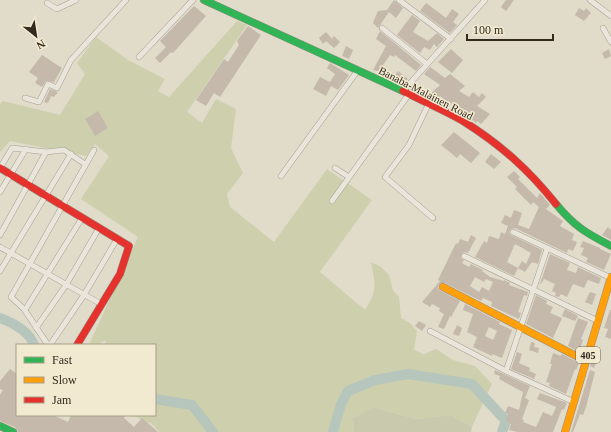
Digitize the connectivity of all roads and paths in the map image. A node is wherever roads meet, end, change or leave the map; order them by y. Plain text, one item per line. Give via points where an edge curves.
1 (76, 0) edge
2 (126, 0) edge
3 (193, 0) edge
4 (204, 0) edge
5 (399, 0) edge
6 (485, 0) edge
7 (590, 0) edge
8 (47, 3) dead end
9 (611, 16) edge
10 (382, 28) dead end
11 (603, 28) dead end
12 (451, 40) junction
13 (611, 42) edge
14 (139, 56) dead end
15 (427, 64) junction
16 (358, 70) junction
17 (406, 93) junction
18 (25, 98) dead end
19 (428, 105) junction
20 (26, 149) junction
21 (94, 150) dead end
22 (46, 152) junction
23 (71, 154) junction
24 (85, 164) junction
25 (0, 168) edge
26 (335, 168) dead end
27 (10, 175) junction
28 (281, 176) dead end
29 (349, 177) junction
30 (28, 185) junction
31 (0, 192) edge
32 (45, 196) junction
33 (332, 201) dead end
34 (62, 206) junction
35 (82, 218) junction
36 (433, 218) dead end
37 (99, 228) junction
38 (512, 232) dead end
39 (0, 235) edge
40 (117, 239) junction
41 (611, 246) edge
42 (0, 247) edge
43 (547, 249) junction
44 (11, 253) junction
45 (464, 256) dead end
46 (30, 264) junction
47 (0, 272) edge
48 (48, 274) junction
49 (611, 278) edge
50 (66, 284) junction
51 (443, 287) dead end
52 (533, 290) junction
53 (84, 295) junction
54 (101, 304) junction
55 (25, 310) junction
56 (598, 321) junction
57 (36, 328) junction
58 (520, 328) junction
59 (430, 331) dead end
60 (48, 344) edge
61 (50, 344) edge
62 (78, 344) edge
63 (586, 361) junction
64 (506, 371) junction
65 (574, 402) junction
66 (0, 426) edge
67 (13, 432) edge
68 (565, 432) edge

1 - 8 street via 57,9
2 - 18 street via 72,60 57,88 48,84 39,102
3 - 14 street
4 - 16 street, Banaba-Malainen Road
5 - 12 street
6 - 12 street
7 - 9 street
10 - 15 street
11 - 13 street
12 - 15 street
15 - 17 street
16 - 17 street, Banaba-Malainen Road
16 - 28 street
17 - 19 street, Banaba-Malainen Road
17 - 29 street
19 - 36 street via 409,145 385,177
19 - 41 street, Banaba-Malainen Road via 462,121 515,159 533,176 570,221 587,234
20 - 22 street
20 - 25 street via 12,148
20 - 27 street
21 - 24 street
22 - 23 street via 64,150
22 - 30 street
23 - 24 street
23 - 32 street
24 - 34 street
25 - 27 street
26 - 29 street
27 - 30 street
27 - 31 street
29 - 33 street
30 - 32 street
30 - 39 street
32 - 34 street
32 - 44 street
34 - 35 street
34 - 46 street
35 - 37 street
35 - 48 street
37 - 40 street
37 - 50 street
38 - 43 street
40 - 53 street
40 - 54 street via 129,246 120,274
42 - 44 street
43 - 49 street
43 - 52 street
44 - 46 street
44 - 47 street
45 - 52 street
46 - 48 street
46 - 55 street via 11,297
48 - 50 street
48 - 55 street
49 - 56 street, 405
50 - 53 street
50 - 57 street
51 - 58 street
52 - 56 street
52 - 58 street
53 - 54 street
53 - 61 street
54 - 62 street
55 - 57 street
56 - 63 street, 405
57 - 60 street
58 - 63 street
58 - 64 street
59 - 64 street
63 - 65 street, 405
64 - 65 street
65 - 68 street, 405
66 - 67 street

